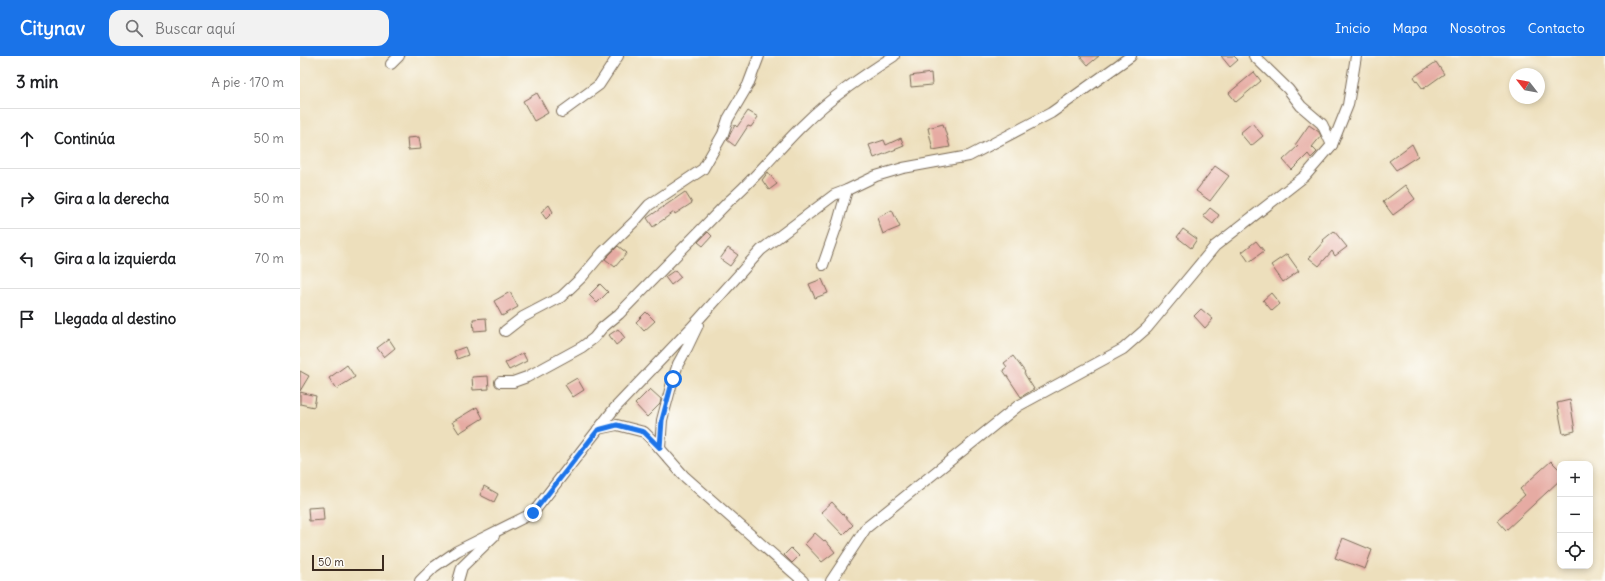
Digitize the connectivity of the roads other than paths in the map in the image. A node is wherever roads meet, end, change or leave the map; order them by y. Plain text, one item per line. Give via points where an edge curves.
1 (399, 56) edge
2 (618, 56) edge
3 (759, 56) edge
4 (894, 56) edge
5 (1130, 56) edge
6 (1254, 56) edge
7 (1356, 56) edge
8 (391, 64) dead end
9 (562, 112) dead end
10 (1332, 145) junction
11 (847, 190) junction
12 (823, 265) dead end
13 (702, 317) junction
14 (505, 330) dead end
15 (500, 382) dead end
16 (598, 430) junction
17 (660, 448) junction
18 (503, 528) junction
19 (420, 581) edge
20 (458, 581) edge
21 (804, 581) edge
22 (831, 581) edge

1 - 8 street
2 - 9 street via 599,85
3 - 14 street via 748,85 703,169 649,205 561,297 523,317
4 - 15 street via 820,109 747,186 729,201 594,338 527,377 513,382
5 - 11 street via 1051,113 969,156 903,168 876,176
6 - 10 street via 1288,89 1301,106 1322,124
7 - 10 street via 1348,105
10 - 22 street via 1305,176 1215,246 1143,332 1123,349 1018,406 866,528
11 - 12 street
11 - 13 street via 834,195 761,250
13 - 16 street via 614,409
13 - 17 street via 678,364 662,420
16 - 17 street via 617,425 644,432
16 - 18 street via 533,513
17 - 21 street via 684,476
18 - 19 street via 457,551 434,567
18 - 20 street via 462,567

